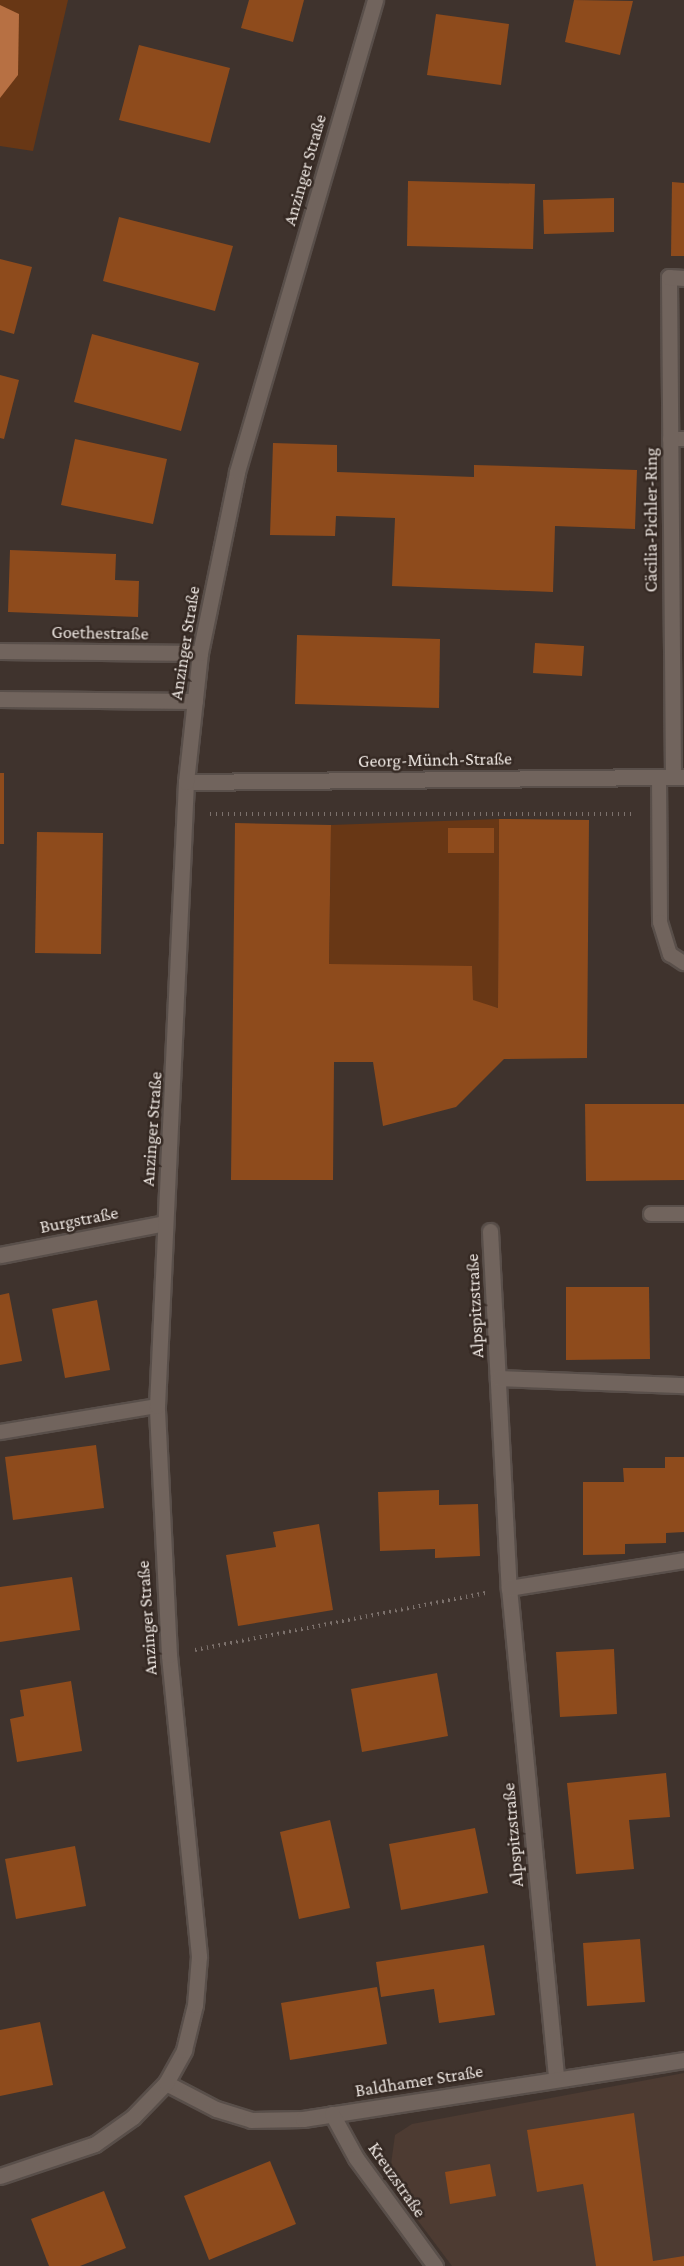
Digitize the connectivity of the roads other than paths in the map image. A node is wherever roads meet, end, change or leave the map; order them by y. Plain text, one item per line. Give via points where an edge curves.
1 (375, 0) edge
2 (684, 278) edge
3 (677, 439) edge
4 (0, 651) edge
5 (200, 653) junction
6 (0, 699) edge
7 (195, 700) junction
8 (672, 777) edge
9 (186, 782) junction
10 (684, 963) edge
11 (651, 1214) dead end
12 (684, 1214) edge
13 (165, 1223) junction
14 (490, 1231) dead end
15 (0, 1255) edge
16 (498, 1378) junction
17 (680, 1385) edge
18 (157, 1406) junction
19 (0, 1432) edge
20 (684, 1560) edge
21 (509, 1588) junction
22 (684, 2060) edge
23 (556, 2079) junction
24 (166, 2083) junction
25 (332, 2114) junction
26 (0, 2176) edge
27 (435, 2266) edge

1 - 5 street, Anzinger Straße via 237,472
2 - 3 street, Cäcilia-Pichler-Ring via 669,278
3 - 8 street, Cäcilia-Pichler-Ring
4 - 5 street, Goethestraße
5 - 7 street, Anzinger Straße
6 - 7 street
7 - 9 street, Anzinger Straße
8 - 9 street, Georg-Münch-Straße
8 - 10 lane via 660,814 660,922 670,954
9 - 13 street, Anzinger Straße
11 - 12 lane
13 - 15 street, Burgstraße
13 - 18 street, Anzinger Straße
14 - 16 street, Alpspitzstraße
16 - 17 street, Alpspitzstraße
16 - 21 street, Alpspitzstraße
18 - 19 lane
18 - 24 street, Anzinger Straße via 169,1655 199,1956 192,2023
20 - 21 street
21 - 23 street, Alpspitzstraße
22 - 23 street, Baldhamer Straße
23 - 25 street, Baldhamer Straße
24 - 25 street, Baldhamer Straße via 216,2109 251,2120
24 - 26 street, Anzinger Straße via 133,2117 95,2144
25 - 27 street, Kreuzstraße via 356,2158

